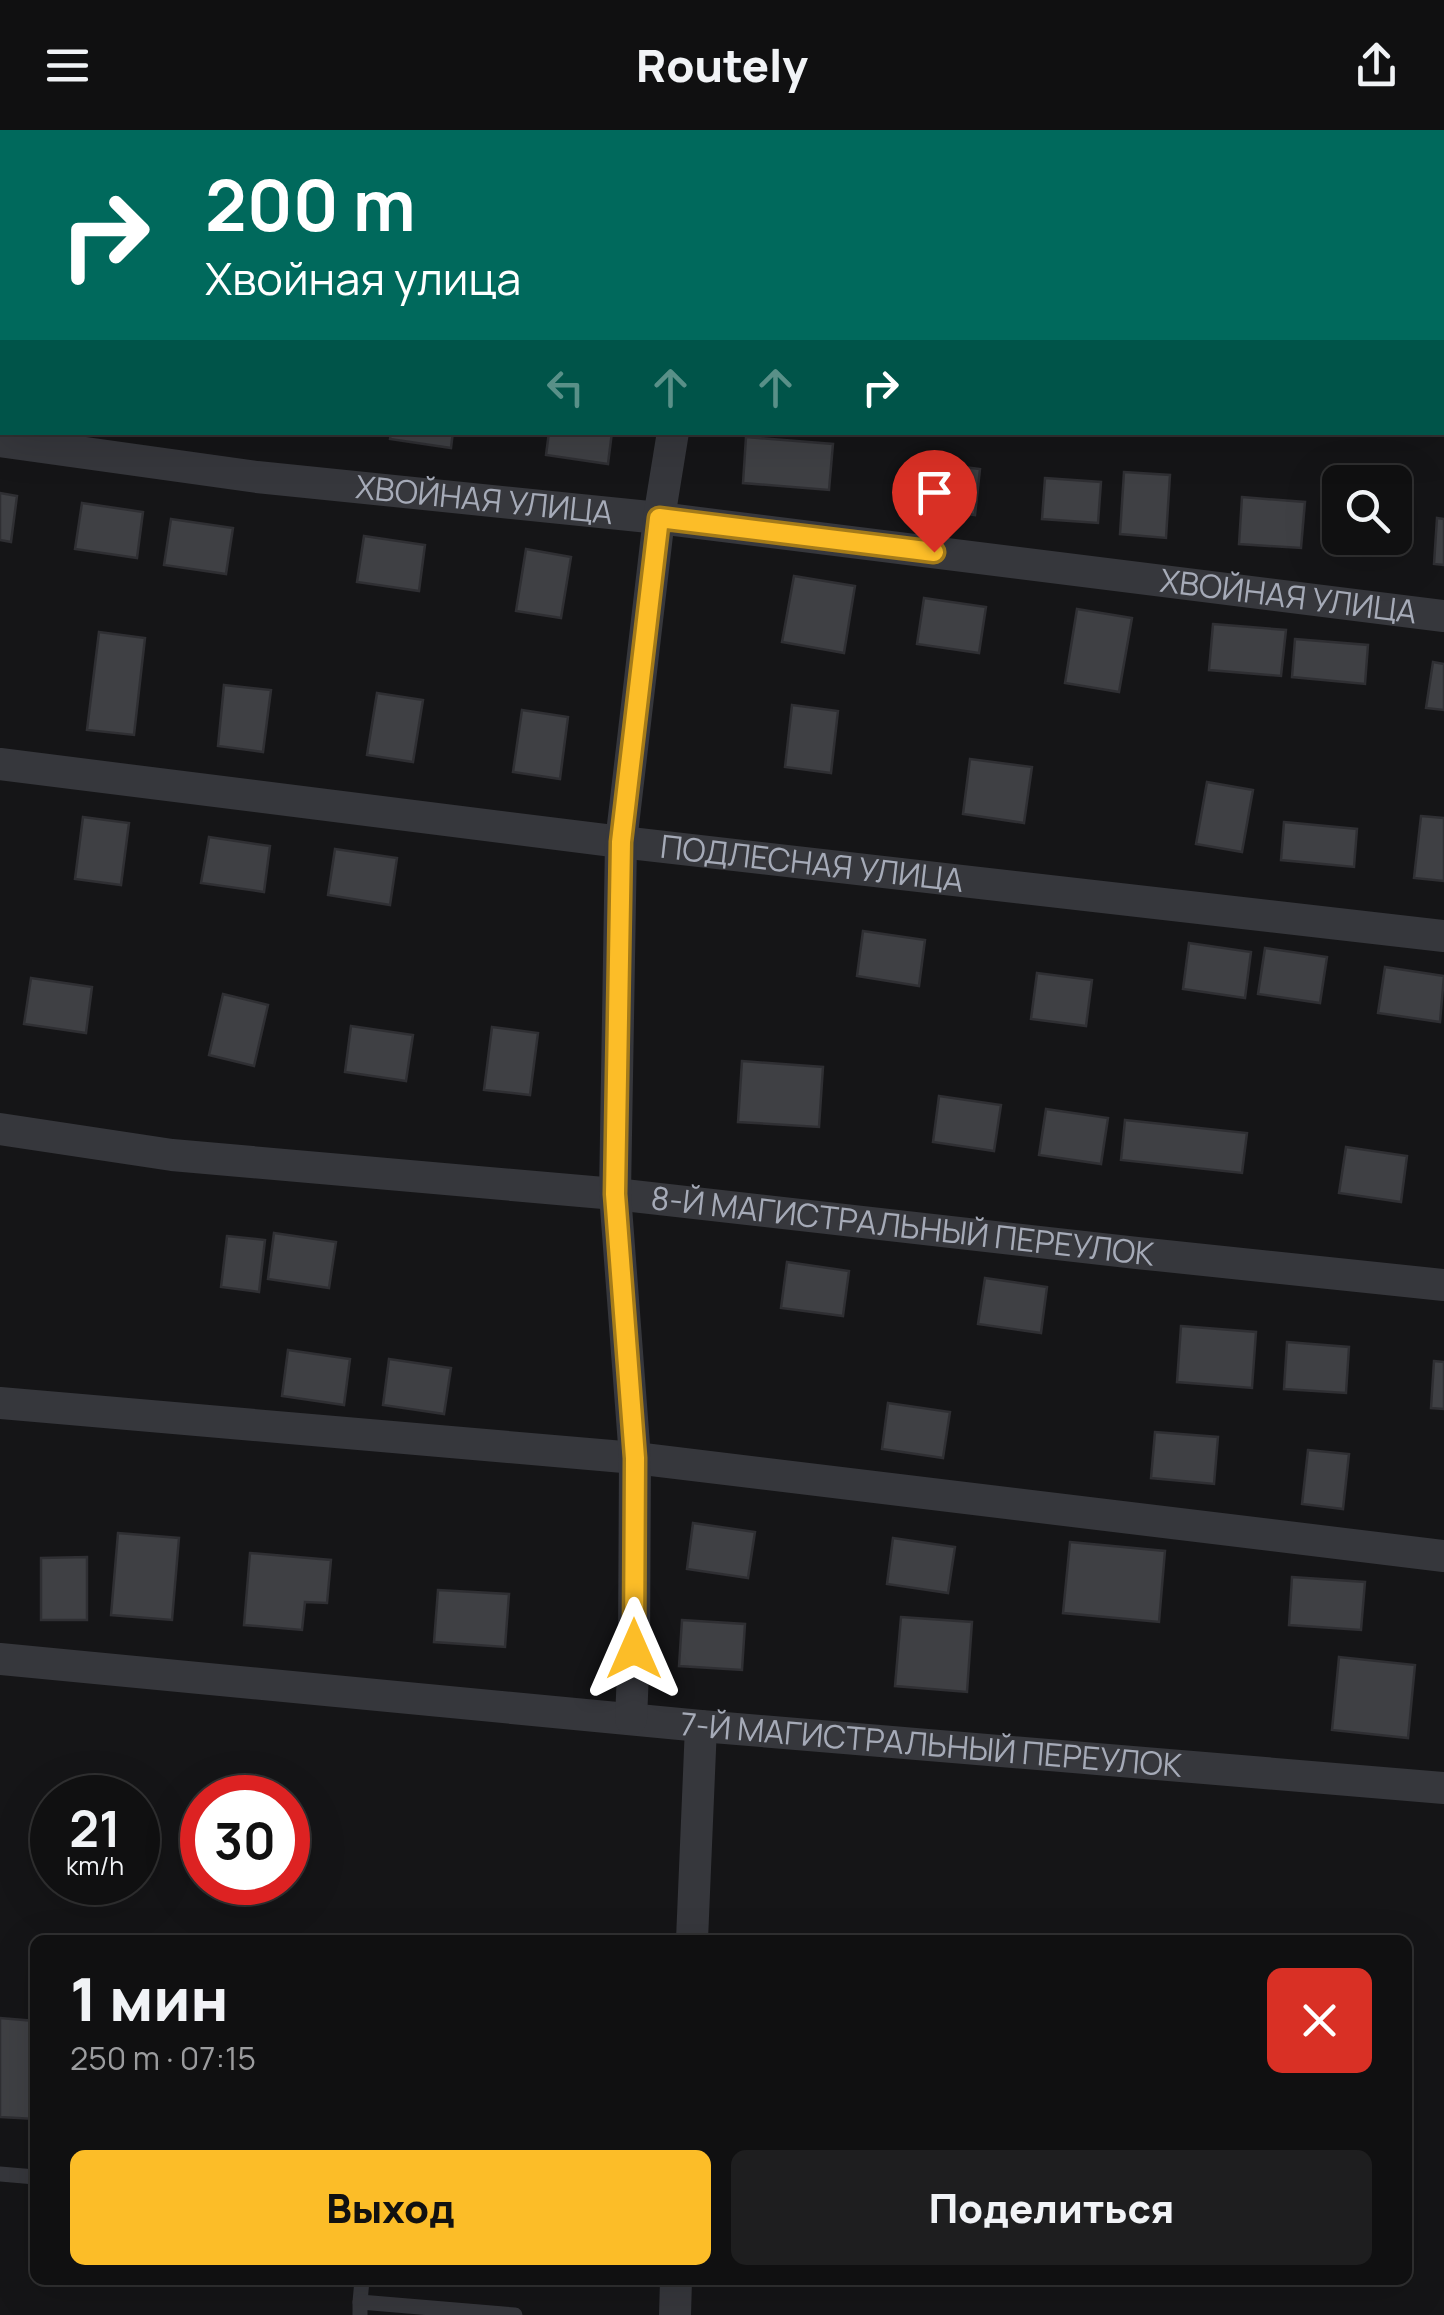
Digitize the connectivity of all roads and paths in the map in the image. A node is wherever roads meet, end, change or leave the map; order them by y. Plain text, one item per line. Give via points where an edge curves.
1 (673, 435) edge
2 (0, 441) edge
3 (659, 518) junction
4 (1444, 616) edge
5 (0, 764) edge
6 (621, 842) junction
7 (1444, 936) edge
8 (0, 1128) edge
9 (615, 1194) junction
10 (1444, 1285) edge
11 (0, 1404) edge
12 (635, 1458) junction
13 (1444, 1556) edge
14 (0, 1659) edge
15 (631, 1719) junction
16 (701, 1726) junction
17 (1444, 1788) edge
18 (692, 1935) edge
19 (0, 2174) edge
20 (30, 2177) edge
21 (676, 2285) edge
22 (360, 2309) edge
23 (515, 2315) edge
24 (674, 2315) edge

1 - 3 street
2 - 3 street, ХВОЙНАЯ УЛИЦА via 257,477
3 - 4 street, ХВОЙНАЯ УЛИЦА
3 - 6 street
5 - 6 street, ПОДЛЕСНАЯ УЛИЦА
6 - 7 street, ПОДЛЕСНАЯ УЛИЦА
6 - 9 street
8 - 9 street, 8-Й МАГИСТРАЛЬНЫЙ ПЕРЕУЛОК via 172,1155
9 - 10 street, 8-Й МАГИСТРАЛЬНЫЙ ПЕРЕУЛОК
9 - 12 street
11 - 12 street
12 - 13 street
12 - 15 street
14 - 15 street, 7-Й МАГИСТРАЛЬНЫЙ ПЕРЕУЛОК
15 - 16 street, 7-Й МАГИСТРАЛЬНЫЙ ПЕРЕУЛОК
16 - 17 street, 7-Й МАГИСТРАЛЬНЫЙ ПЕРЕУЛОК
16 - 18 street
19 - 20 lane
21 - 24 street
22 - 23 lane

